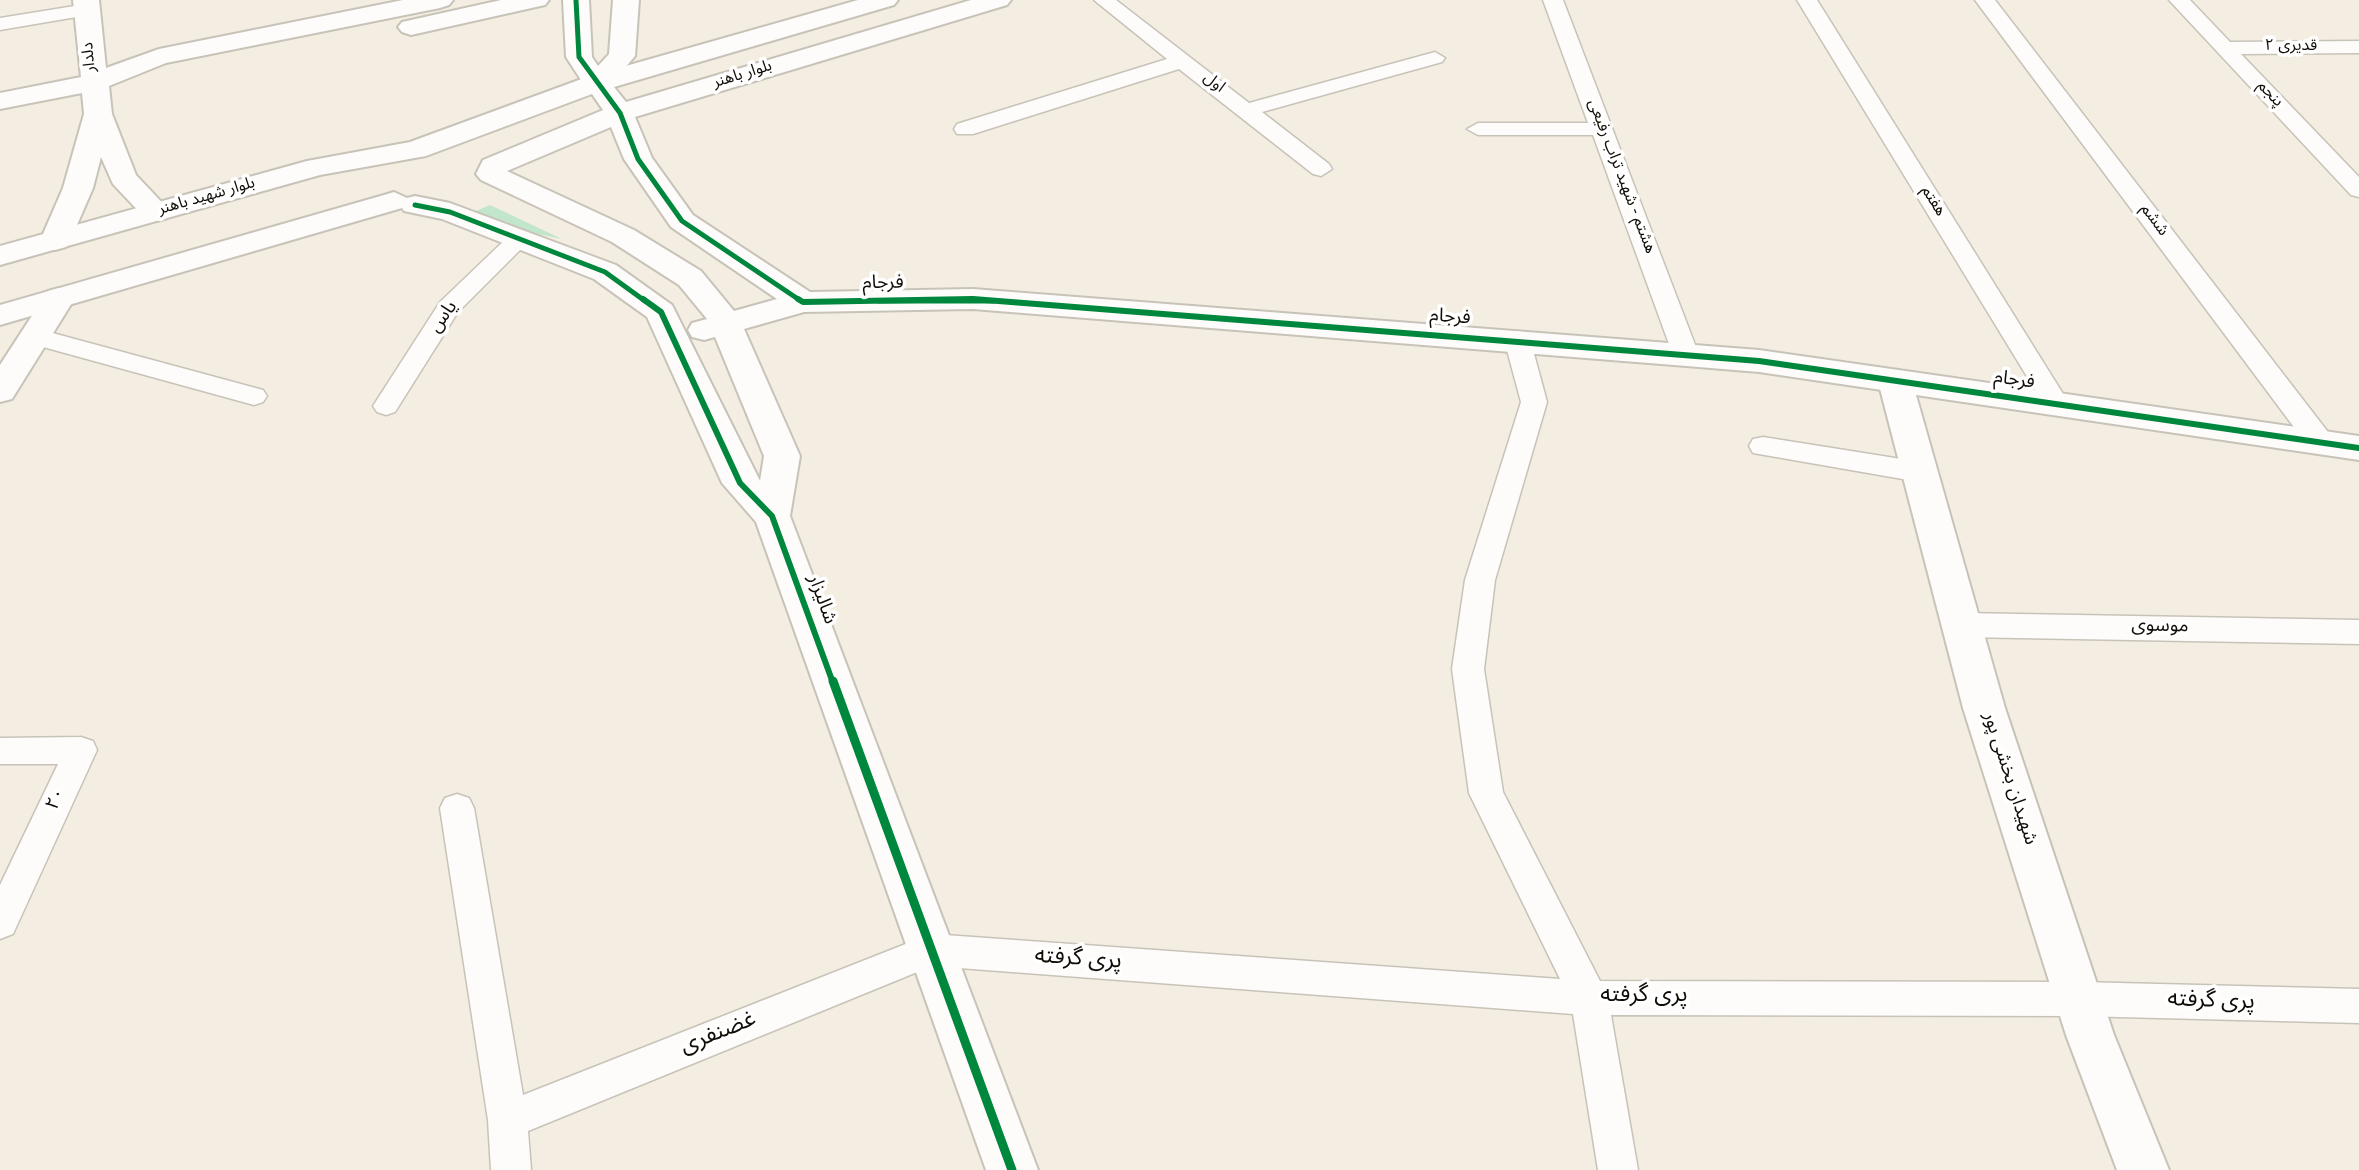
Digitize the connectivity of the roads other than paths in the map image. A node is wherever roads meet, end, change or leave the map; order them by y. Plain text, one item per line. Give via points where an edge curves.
1 (440, 0) edge
2 (536, 0) edge
3 (576, 0) edge
4 (626, 0) edge
5 (885, 0) edge
6 (998, 0) edge
7 (1104, 0) edge
8 (1553, 0) edge
9 (1807, 0) edge
10 (1985, 0) edge
11 (2179, 0) edge
12 (86, 5) edge
13 (0, 24) edge
14 (2359, 47) edge
15 (2223, 48) junction
16 (1435, 58) dead end
17 (1182, 61) junction
18 (93, 83) junction
19 (597, 83) junction
20 (0, 101) edge
21 (1246, 110) junction
22 (620, 113) junction
23 (97, 114) junction
24 (965, 129) dead end
25 (1478, 129) dead end
26 (1602, 129) junction
27 (416, 150) junction
28 (1321, 169) dead end
29 (492, 170) junction
30 (2359, 190) edge
31 (404, 203) junction
32 (156, 212) junction
33 (518, 240) junction
34 (55, 241) junction
35 (0, 256) edge
36 (59, 298) junction
37 (803, 302) junction
38 (0, 315) edge
39 (726, 324) junction
40 (34, 336) junction
41 (674, 338) junction
42 (1517, 340) junction
43 (1686, 355) junction
44 (1895, 381) junction
45 (0, 391) edge
46 (254, 396) dead end
47 (2057, 405) junction
48 (386, 406) dead end
49 (2321, 443) junction
50 (1763, 446) dead end
51 (2359, 448) edge
52 (1920, 472) junction
53 (772, 516) junction
54 (1962, 625) junction
55 (2359, 632) edge
56 (0, 751) edge
57 (457, 808) dead end
58 (0, 923) edge
59 (931, 950) junction
60 (1589, 998) junction
61 (2079, 999) junction
62 (2359, 1006) edge
63 (508, 1120) junction
64 (511, 1170) edge
65 (1012, 1170) edge
66 (1618, 1170) edge
67 (2143, 1170) edge

1 - 18 street via 159,57
2 - 18 street via 154,83
3 - 19 street via 579,57
4 - 19 street via 622,56
5 - 19 street, بلوار باهنر
6 - 22 street, بلوار باهنر
7 - 17 lane, اول
8 - 26 lane, هشتم - شهید تراب رفیعی
9 - 47 lane, هفتم
10 - 49 lane, ششم
11 - 15 lane, پنجم
12 - 13 lane
12 - 18 street, دلدار
14 - 15 lane, قدیری ۲
15 - 30 lane, پنجم
16 - 21 lane
17 - 21 lane, اول
17 - 24 lane
18 - 20 street
18 - 23 street, دلدار
19 - 22 street
19 - 27 street, بلوار باهنر
21 - 28 lane, اول
22 - 29 street, بلوار باهنر
22 - 37 street via 638,159 681,221
23 - 32 street via 124,178
23 - 34 street via 78,188
25 - 26 lane
26 - 43 lane, هشتم - شهید تراب رفیعی
27 - 29 street, شالیزار via 469,145 487,153
27 - 31 street via 391,163 379,178 380,192
27 - 32 street, بلوار شهید باهنر via 317,167
29 - 31 street, بلوار باهنر via 474,190 446,201
29 - 39 street, شالیزار via 623,236 690,278
31 - 33 street, شالیزار via 450,212
31 - 36 street
32 - 34 street, بلوار شهید باهنر
33 - 41 street, شالیزار via 605,272 662,312
33 - 48 lane, یاس via 450,307
34 - 35 street, بلوار شهید باهنر
36 - 38 street
36 - 40 street
37 - 39 street, فرجام
37 - 42 street, فرجام via 973,299
39 - 41 street, فرجام
39 - 53 street, شالیزار via 782,456
40 - 45 street
40 - 46 lane
41 - 53 street, شالیزار via 740,483
42 - 43 street, فرجام
42 - 60 lane via 1534,402 1480,580 1468,669 1486,793
43 - 44 street, فرجام
44 - 47 street, فرجام
44 - 52 street, شهیدان بخشی پور
47 - 49 street, فرجام
49 - 51 street, فرجام
50 - 52 lane
52 - 54 street, شهیدان بخشی پور
53 - 59 street, شالیزار
54 - 55 lane, موسوی
54 - 61 street, شهیدان بخشی پور via 1984,708
56 - 58 lane, ۲۰ via 81,750
57 - 63 lane
59 - 60 lane, پری گرفته
59 - 63 lane, غضنفری
59 - 65 street, شالیزار
60 - 61 lane, پری گرفته
60 - 66 lane
61 - 62 lane, پری گرفته
61 - 67 street, شهیدان بخشی پور
63 - 64 lane

